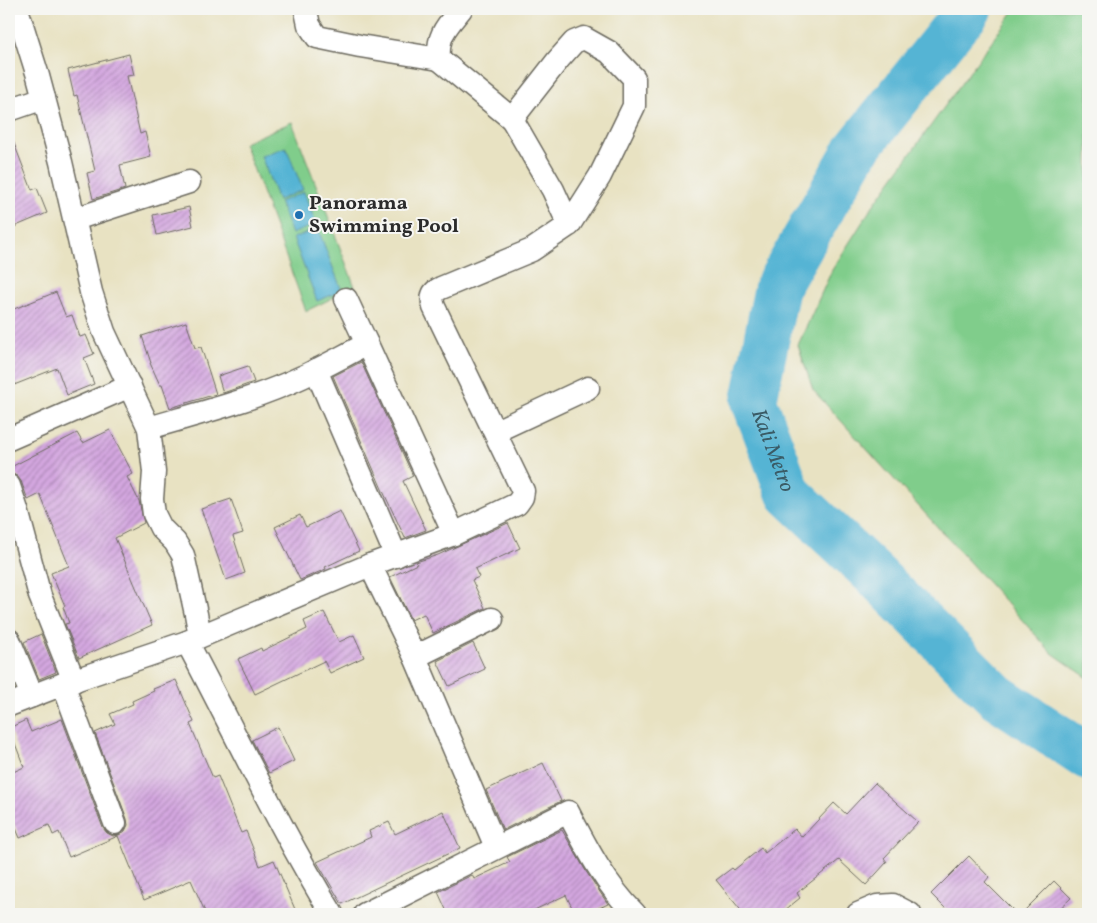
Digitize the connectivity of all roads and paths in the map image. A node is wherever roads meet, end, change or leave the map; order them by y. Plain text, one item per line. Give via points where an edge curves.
1 (18, 9) edge
2 (461, 9) edge
3 (306, 11) dead end
4 (439, 59) junction
5 (44, 98) junction
6 (9, 110) edge
7 (512, 119) junction
8 (189, 182) dead end
9 (75, 219) junction
10 (570, 225) junction
11 (346, 299) dead end
12 (367, 344) junction
13 (316, 370) junction
14 (130, 386) junction
15 (588, 388) dead end
16 (149, 428) junction
17 (496, 431) junction
18 (9, 439) edge
19 (9, 486) edge
20 (454, 534) junction
21 (396, 556) junction
22 (370, 566) junction
23 (492, 619) dead end
24 (193, 639) junction
25 (9, 640) edge
26 (415, 657) junction
27 (69, 683) junction
28 (32, 696) junction
29 (9, 705) edge
30 (115, 823) dead end
31 (496, 847) junction
32 (332, 914) edge
33 (365, 914) edge
34 (635, 914) edge
35 (858, 914) edge
36 (910, 914) edge

1 - 5 street
2 - 4 street via 443,32 438,46
3 - 4 street via 309,25 317,36
4 - 7 street
5 - 6 street
5 - 9 street
7 - 10 street
7 - 10 street via 574,42 584,38 609,52 634,78 634,106 600,176
8 - 9 street
9 - 14 street via 91,292 104,332
10 - 17 street via 532,250 433,294 434,307
11 - 12 street
12 - 13 street
12 - 20 street
13 - 16 street via 267,392
13 - 21 street
14 - 16 street
14 - 18 street
15 - 17 street
16 - 24 street via 154,514 182,556 196,614
17 - 20 street via 523,491 522,497 517,504
19 - 27 street
20 - 21 street
21 - 22 street
22 - 24 street
22 - 26 street
23 - 26 street
24 - 27 street
24 - 32 street via 234,737 306,873
25 - 28 street
26 - 31 street
27 - 28 street
27 - 30 street
28 - 29 street
31 - 33 street
31 - 34 street via 568,812 612,889
35 - 36 street via 877,906 893,905

